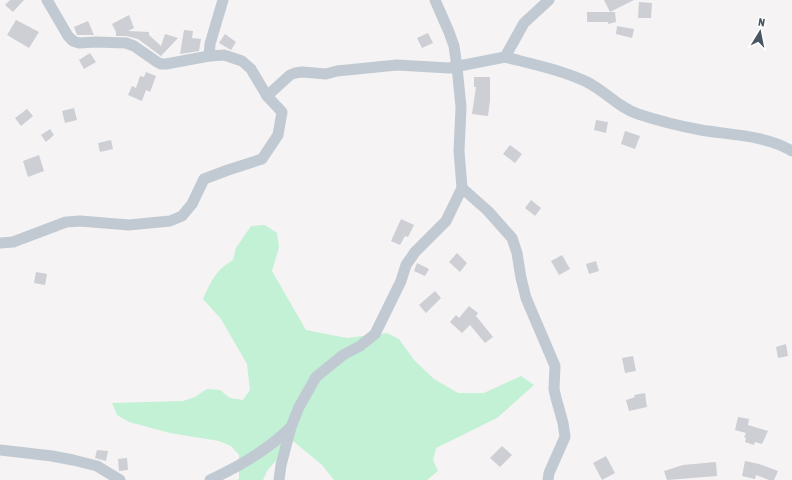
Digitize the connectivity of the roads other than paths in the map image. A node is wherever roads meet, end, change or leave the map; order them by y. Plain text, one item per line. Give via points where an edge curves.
1 (47, 0) edge
2 (223, 0) edge
3 (435, 0) edge
4 (550, 0) edge
5 (209, 56) junction
6 (505, 57) junction
7 (457, 67) junction
8 (267, 96) junction
9 (792, 151) edge
10 (462, 188) junction
11 (0, 243) edge
12 (291, 426) junction
13 (0, 450) edge
14 (120, 480) edge
15 (210, 480) edge
16 (279, 480) edge
17 (548, 480) edge

1 - 5 street via 73,41 126,43 157,62 166,64
2 - 5 street
3 - 7 street via 450,32
4 - 6 street via 524,23
5 - 8 street via 224,55 242,61 251,69
6 - 7 street
6 - 9 street via 588,83 636,114 684,127 754,138
7 - 8 street via 426,68 396,65 326,74 295,73
7 - 10 street via 461,107 459,150
8 - 11 street via 282,112 278,135 262,159 204,179 192,204 182,216 170,221 149,224 66,222 14,242
10 - 12 street via 446,221 415,252 406,265 375,334 316,377
10 - 17 street via 488,211 512,238 526,298 555,366 555,394 565,437
12 - 15 street via 279,439 231,470
12 - 16 street
13 - 14 street via 73,460 97,466

